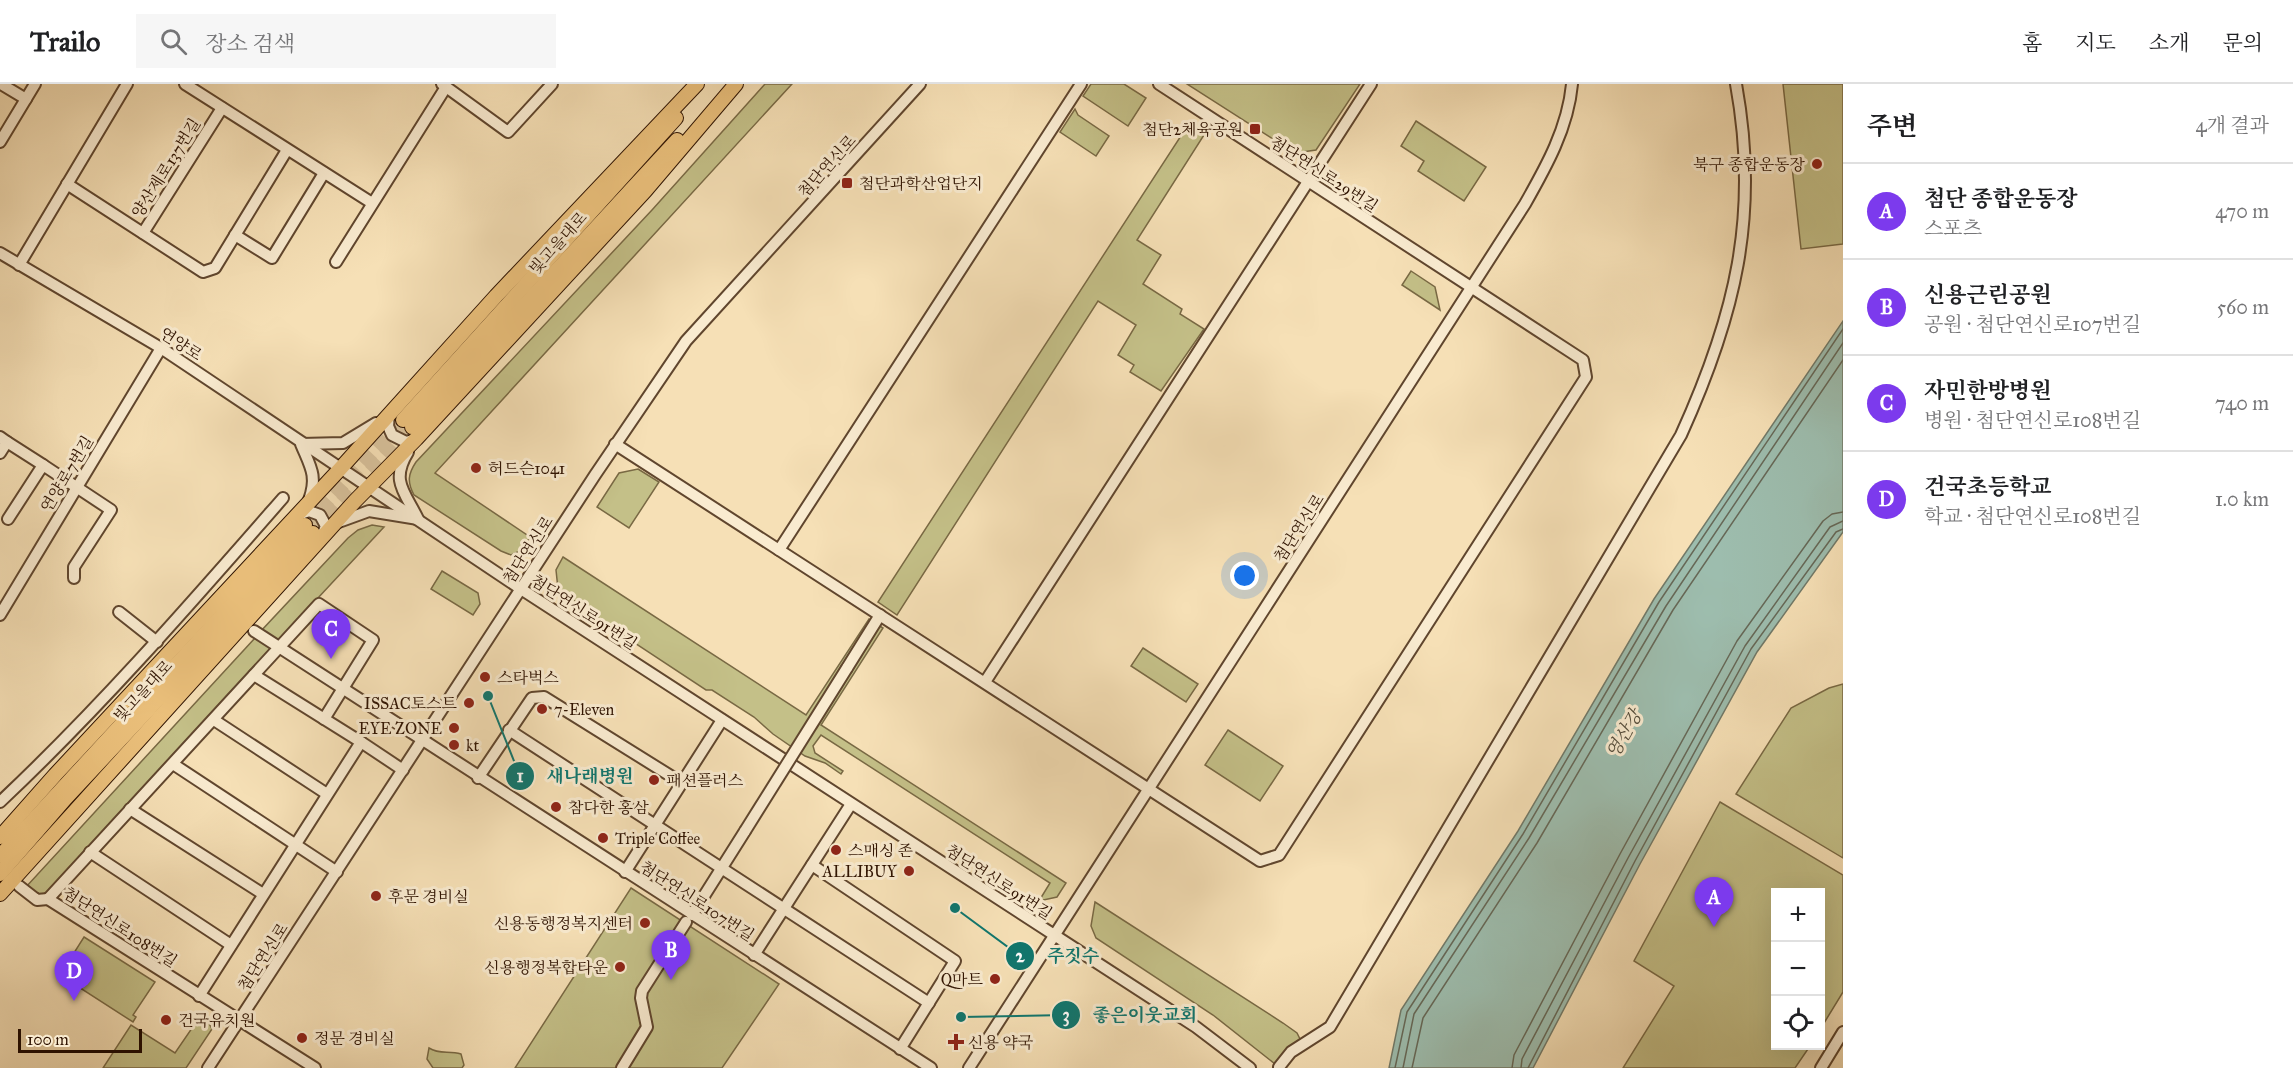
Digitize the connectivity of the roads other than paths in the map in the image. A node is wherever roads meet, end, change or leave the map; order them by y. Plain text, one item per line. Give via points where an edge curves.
1 (1, 84) edge
2 (35, 84) edge
3 (127, 84) edge
4 (185, 84) edge
5 (552, 84) edge
6 (698, 84) edge
7 (705, 84) edge
8 (731, 84) edge
9 (736, 84) edge
10 (920, 84) edge
11 (1082, 84) edge
12 (1159, 84) edge
13 (1371, 84) edge
14 (1572, 84) edge
15 (1736, 84) edge
16 (443, 85) edge
17 (26, 99) junction
18 (222, 108) junction
19 (3, 129) edge
20 (0, 142) edge
21 (287, 150) junction
22 (324, 173) junction
23 (1309, 182) junction
24 (67, 184) junction
25 (372, 203) junction
26 (144, 233) junction
27 (236, 235) junction
28 (0, 253) edge
29 (336, 262) dead end
30 (19, 265) junction
31 (1473, 288) junction
32 (161, 348) junction
33 (389, 415) junction
34 (410, 429) junction
35 (4, 439) edge
36 (301, 444) junction
37 (615, 444) junction
38 (0, 453) edge
39 (43, 465) junction
40 (340, 470) junction
41 (76, 487) junction
42 (368, 487) junction
43 (283, 498) dead end
44 (309, 500) junction
45 (8, 519) dead end
46 (418, 519) junction
47 (334, 525) junction
48 (308, 529) junction
49 (780, 550) junction
50 (74, 579) dead end
51 (520, 589) junction
52 (119, 612) dead end
53 (0, 615) edge
54 (880, 615) junction
55 (254, 631) dead end
56 (157, 642) junction
57 (279, 648) junction
58 (254, 675) junction
59 (985, 682) junction
60 (343, 688) junction
61 (324, 719) junction
62 (214, 720) junction
63 (722, 720) junction
64 (510, 730) junction
65 (361, 741) junction
66 (422, 741) junction
67 (173, 764) junction
68 (403, 770) junction
69 (478, 778) junction
70 (682, 783) junction
71 (1149, 788) junction
72 (327, 794) junction
73 (0, 802) edge
74 (851, 804) junction
75 (130, 809) junction
76 (655, 825) junction
77 (2, 829) edge
78 (295, 843) junction
79 (90, 852) junction
80 (0, 856) edge
81 (812, 865) junction
82 (722, 869) junction
83 (337, 872) junction
84 (625, 872) junction
85 (0, 874) edge
86 (19, 886) dead end
87 (0, 894) edge
88 (263, 894) junction
89 (48, 898) junction
90 (783, 909) junction
91 (689, 919) junction
92 (1055, 936) junction
93 (231, 945) junction
94 (754, 955) junction
95 (199, 996) junction
96 (929, 1003) junction
97 (238, 1022) junction
98 (1843, 1032) edge
99 (900, 1048) junction
100 (1279, 1067) edge
101 (208, 1068) edge
102 (315, 1068) edge
103 (622, 1068) edge
104 (931, 1068) edge
105 (969, 1068) edge
106 (1250, 1068) edge
107 (1821, 1068) edge

1 - 17 street
2 - 17 street
3 - 24 street
4 - 18 street, 양산제로137번길
5 - 16 street via 508,132
6 - 33 main road
7 - 34 main road, 빛고을대로
8 - 34 main road, 빛고을대로
9 - 34 main road via 645,191
10 - 37 street, 첨단연신로 via 686,341
11 - 49 street
12 - 23 street, 첨단연신로29번길
13 - 23 street
14 - 31 street, 첨단연신로 via 1551,159
15 - 100 street via 1747,188 1740,249 1729,312 1714,360 1681,435 1330,1027 1297,1048
16 - 25 street
17 - 19 street
18 - 21 street, 양산제로137번길
18 - 26 street, 양산제로137번길
19 - 20 street
21 - 22 street, 양산제로137번길
21 - 27 street, 양산제로137번길
22 - 25 street, 양산제로137번길
22 - 27 street via 272,258
23 - 31 street, 첨단연신로29번길
23 - 59 street
24 - 26 street
24 - 30 street
25 - 29 street
26 - 27 street, 양산제로137번길 via 203,272 215,268
28 - 30 street, 연양로
30 - 32 street, 연양로
31 - 71 street, 첨단연신로
31 - 71 street, 첨단연신로29번길 via 1583,360 1586,377 1279,855 1260,861
32 - 36 street, 연양로
32 - 41 street, 연양로7번길
33 - 34 street via 392,435 406,442
33 - 36 street via 344,443
33 - 40 main road
34 - 42 main road
34 - 46 street via 397,478
35 - 38 street
35 - 39 street
36 - 40 street, 연양로
36 - 44 street via 314,475
37 - 49 street
37 - 51 street, 첨단연신로
39 - 41 street
39 - 45 street
40 - 42 street, 첨단연신로91번길
40 - 44 main road
41 - 50 street via 111,510 74,567
41 - 53 street, 연양로7번길
42 - 46 street, 첨단연신로91번길
42 - 47 main road
43 - 56 street
44 - 48 main road
46 - 47 street via 369,511
46 - 51 street, 첨단연신로91번길
47 - 48 main road
48 - 77 main road
48 - 80 main road, 빛고을대로
48 - 85 main road, 빛고을대로
48 - 87 main road
49 - 54 street
51 - 63 street, 첨단연신로91번길
51 - 66 street, 첨단연신로
52 - 56 street
54 - 59 street
54 - 82 street, bridge
55 - 57 street
56 - 73 street
57 - 58 street, 첨단연신로108번길
57 - 60 street
57 - 60 street, 첨단연신로108번길 via 319,604 373,640
58 - 61 street
58 - 62 street, 첨단연신로108번길
59 - 71 street
60 - 61 street, 첨단연신로108번길
60 - 66 street
61 - 65 street
62 - 67 street, 첨단연신로108번길
62 - 72 street
63 - 70 street
63 - 74 street, 첨단연신로91번길
64 - 69 street
64 - 70 street via 532,698 544,697
64 - 76 street
65 - 68 street
65 - 72 street
66 - 68 street, 첨단연신로
66 - 69 street, 첨단연신로107번길
67 - 75 street, 첨단연신로108번길
67 - 78 street
68 - 83 street, 첨단연신로
69 - 84 street, 첨단연신로107번길
70 - 76 street
71 - 92 street, 첨단연신로
72 - 78 street
74 - 81 street
74 - 92 street, 첨단연신로91번길
75 - 79 street, 첨단연신로108번길
75 - 88 street
76 - 82 street
76 - 84 street
78 - 83 street
78 - 88 street
79 - 89 street, 첨단연신로108번길
79 - 93 street
81 - 90 street
81 - 96 street via 955,961
82 - 90 street
82 - 91 street
83 - 97 street, 첨단연신로
84 - 91 street, 첨단연신로107번길
86 - 89 street via 37,900
88 - 93 street
89 - 95 street, 첨단연신로108번길
90 - 94 street
90 - 96 street
91 - 94 street, 첨단연신로107번길
91 - 103 street via 642,991 647,1027
92 - 105 street, 첨단연신로
92 - 106 street, 첨단연신로91번길 via 1196,1027
93 - 95 street
94 - 99 street, 첨단연신로107번길
95 - 97 street, 첨단연신로108번길
96 - 99 street
97 - 101 street, 첨단연신로
97 - 102 street, 첨단연신로108번길
98 - 107 street
99 - 104 street, 첨단연신로107번길

